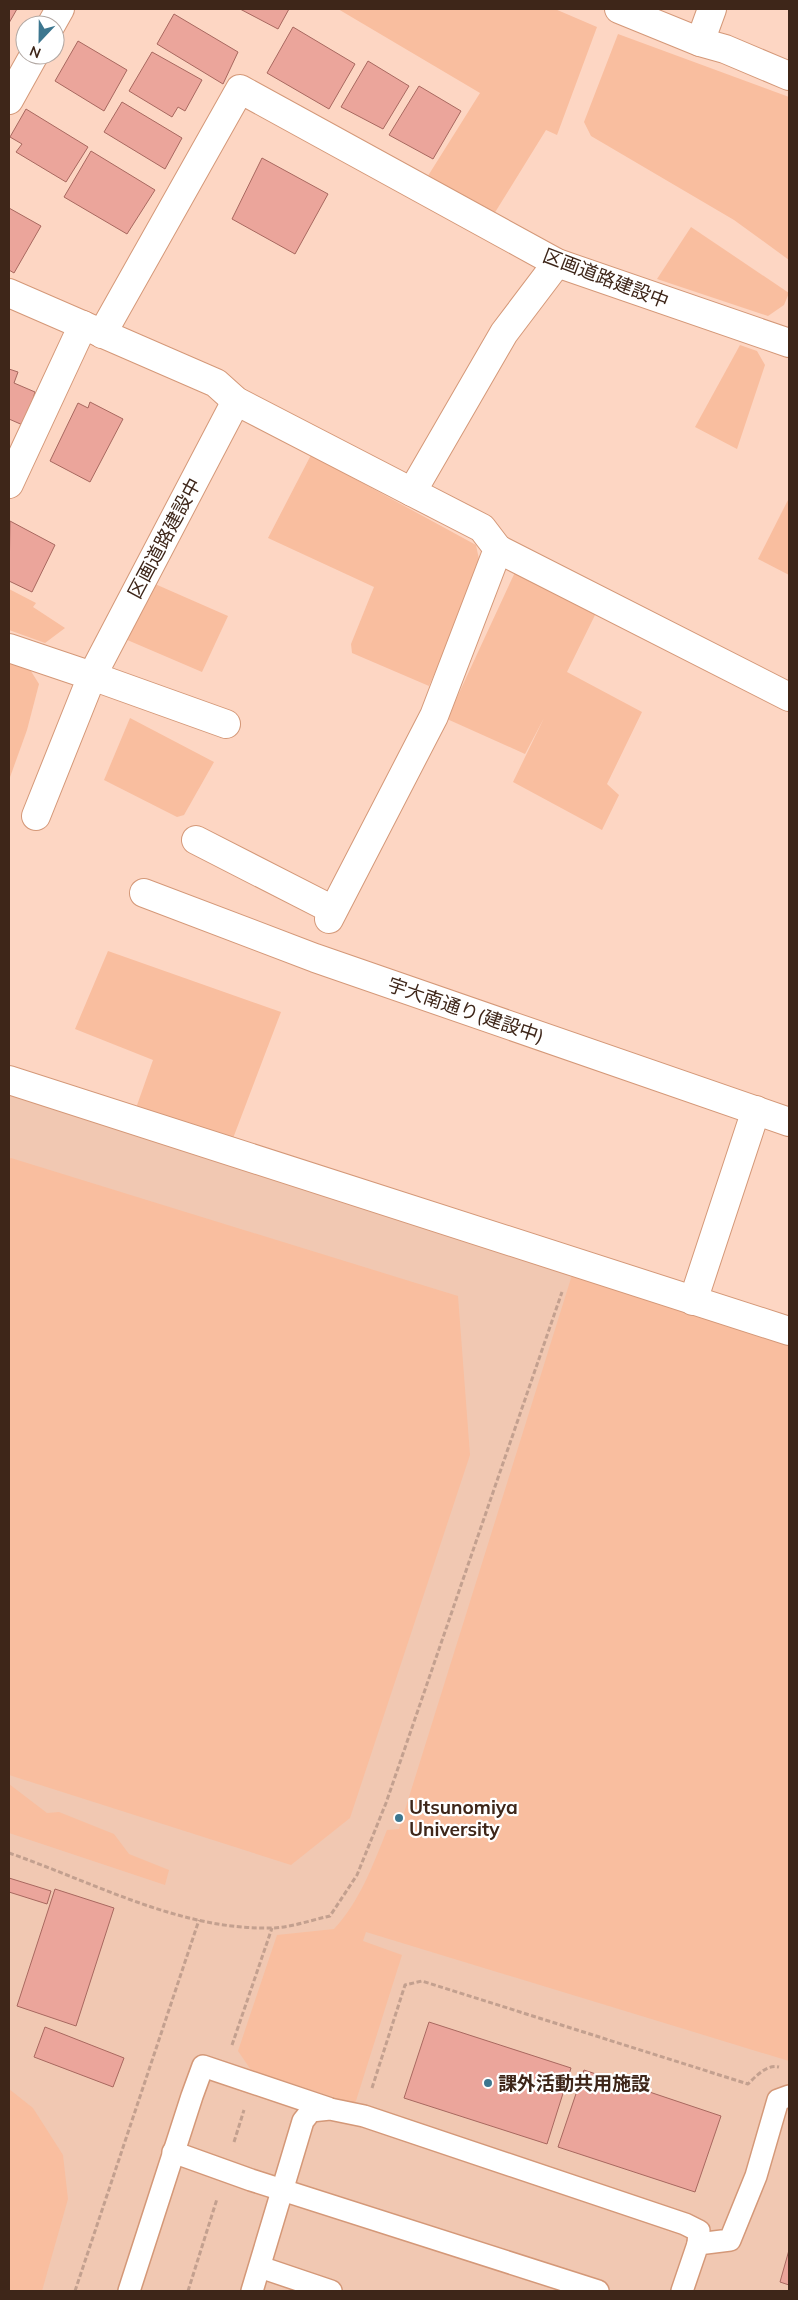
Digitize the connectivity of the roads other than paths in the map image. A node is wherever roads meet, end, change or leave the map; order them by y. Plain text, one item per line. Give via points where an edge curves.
1 (619, 9) edge
2 (712, 9) edge
3 (700, 42) junction
4 (28, 65) edge
5 (789, 76) edge
6 (9, 100) edge
7 (557, 263) junction
8 (9, 293) edge
9 (93, 330) junction
10 (789, 343) edge
11 (236, 401) junction
12 (9, 484) edge
13 (412, 492) junction
14 (498, 548) junction
15 (9, 648) edge
16 (92, 676) junction
17 (789, 697) edge
18 (226, 724) dead end
19 (36, 816) dead end
20 (196, 840) dead end
21 (144, 892) dead end
22 (9, 1080) edge
23 (756, 1110) junction
24 (789, 1122) edge
25 (693, 1301) junction
26 (789, 1331) edge
27 (789, 2096) edge
28 (330, 2109) junction
29 (174, 2152) junction
30 (284, 2190) junction
31 (698, 2244) junction
32 (260, 2267) junction
33 (129, 2291) edge
34 (252, 2291) edge
35 (331, 2291) edge
36 (598, 2291) edge
37 (682, 2291) edge

1 - 3 street
2 - 3 street
3 - 5 street via 726,49
4 - 6 street
7 - 9 street, 区画道路建設中 via 240,89
7 - 10 street, 区画道路建設中
7 - 13 street via 504,333
8 - 9 street
9 - 11 street via 216,384
9 - 12 street
11 - 13 street
11 - 16 street, 区画道路建設中
13 - 14 street via 482,528
14 - 17 street
14 - 20 street via 434,716 331,915
15 - 16 street
16 - 18 street
16 - 19 street, 区画道路建設中
21 - 23 street, 宇大南通り(建設中) via 314,958
22 - 25 street
23 - 24 street, 宇大南通り(建設中)
23 - 25 street
25 - 26 street
27 - 31 lane via 778,2100 756,2176 730,2240
28 - 29 lane via 203,2066
28 - 30 lane via 311,2110 303,2121
28 - 31 lane via 364,2116 685,2224 699,2231
29 - 30 lane
29 - 33 lane
30 - 32 lane
30 - 36 lane
31 - 37 lane
32 - 34 lane
32 - 35 lane

